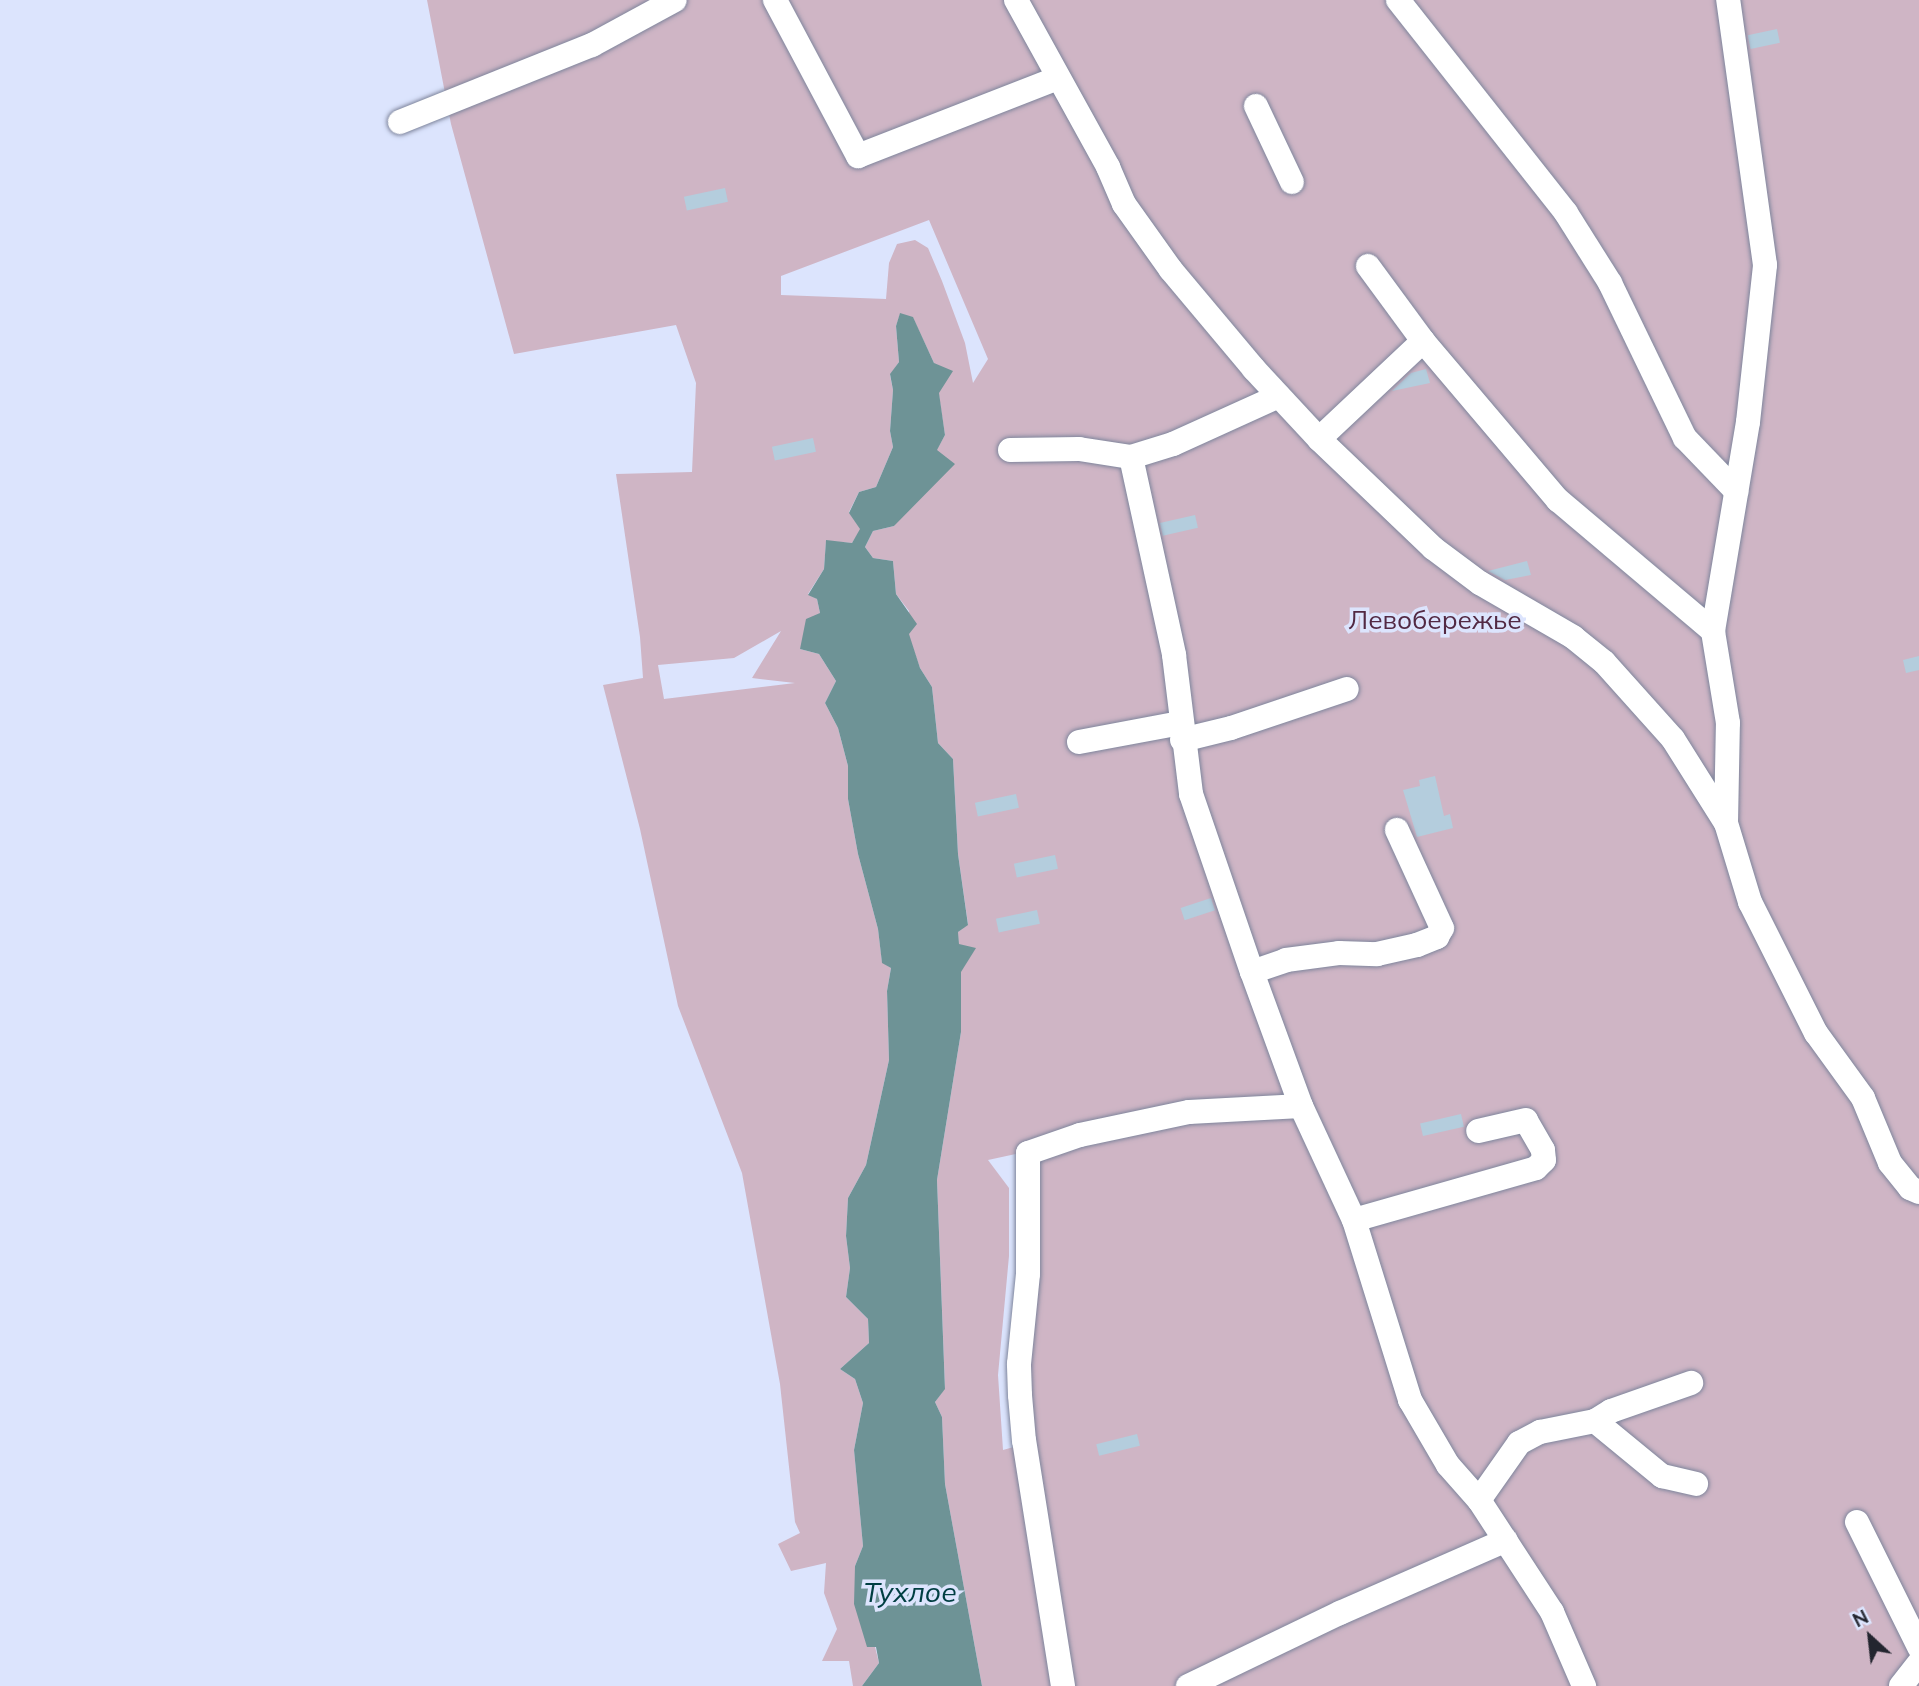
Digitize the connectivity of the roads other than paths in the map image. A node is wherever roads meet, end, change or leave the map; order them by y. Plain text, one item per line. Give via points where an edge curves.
1 (675, 0) edge
2 (775, 0) edge
3 (1016, 0) edge
4 (1398, 0) edge
5 (1728, 0) edge
6 (1058, 78) junction
7 (1256, 106) dead end
8 (400, 122) dead end
9 (1292, 182) dead end
10 (1368, 266) dead end
11 (1423, 341) junction
12 (1279, 396) junction
13 (1319, 439) junction
14 (1010, 450) dead end
15 (1131, 457) junction
16 (1736, 491) junction
17 (1713, 631) junction
18 (1348, 689) dead end
19 (1182, 732) junction
20 (1079, 742) dead end
21 (1726, 823) junction
22 (1397, 830) dead end
23 (1251, 972) junction
24 (1301, 1105) junction
25 (1478, 1131) dead end
26 (1919, 1192) edge
27 (1354, 1220) junction
28 (1690, 1383) dead end
29 (1595, 1421) junction
30 (1696, 1484) dead end
31 (1479, 1500) junction
32 (1857, 1522) dead end
33 (1506, 1541) junction
34 (1919, 1647) edge
35 (1919, 1663) edge
36 (1063, 1686) edge
37 (1188, 1686) edge
38 (1584, 1686) edge
39 (1901, 1686) edge

1 - 8 street via 592,45
2 - 6 street via 858,156
3 - 6 street
4 - 16 street via 1566,214 1610,283 1685,438
5 - 16 street via 1765,265
6 - 12 street via 1125,204 1171,270
7 - 9 street
10 - 11 street
11 - 13 street
11 - 17 street via 1558,500
12 - 13 street
12 - 15 street via 1172,444
13 - 21 street via 1433,548 1480,583 1573,637 1604,662 1673,739
14 - 15 street via 1079,449
15 - 19 street via 1174,655
16 - 17 street
17 - 21 street via 1728,723
18 - 19 street via 1231,728
19 - 20 street
19 - 23 street via 1191,794
21 - 26 street via 1750,902 1816,1033 1863,1098 1890,1163 1910,1188
22 - 23 street via 1442,928 1437,937 1377,954 1286,960
23 - 24 street
24 - 27 street
24 - 36 street via 1189,1112 1080,1135 1028,1153 1028,1274 1020,1395
25 - 27 street via 1527,1120 1544,1160 1536,1168
27 - 31 street via 1410,1400 1448,1465
28 - 29 street
29 - 30 street via 1661,1476
29 - 31 street via 1540,1432 1519,1443
31 - 33 street
32 - 34 street
33 - 37 street
33 - 38 street via 1552,1612
35 - 39 street

